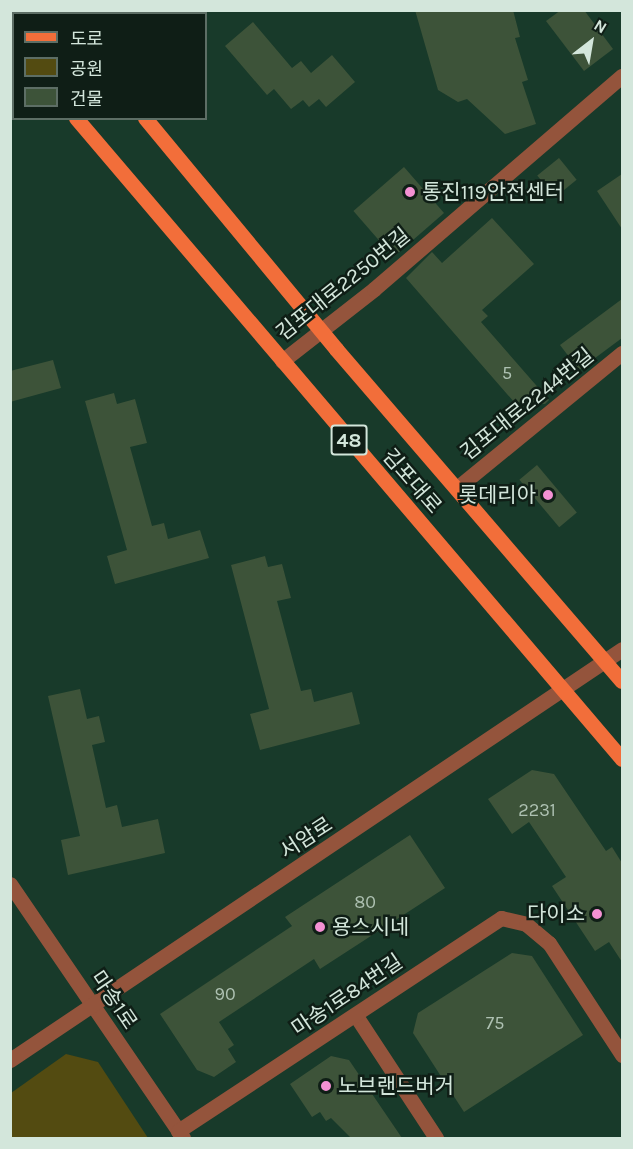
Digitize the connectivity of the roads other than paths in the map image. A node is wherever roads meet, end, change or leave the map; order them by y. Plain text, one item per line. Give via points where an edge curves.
1 (622, 76) edge
2 (78, 120) edge
3 (147, 120) edge
4 (320, 329) junction
5 (622, 353) edge
6 (282, 361) junction
7 (458, 487) junction
8 (622, 649) edge
9 (605, 660) junction
10 (622, 681) edge
11 (564, 691) junction
12 (622, 759) edge
13 (10, 884) edge
14 (91, 1004) junction
15 (356, 1016) junction
16 (622, 1055) edge
17 (10, 1060) edge
18 (180, 1135) edge
19 (436, 1138) edge

1 - 4 street, 김포대로2250번길 via 374,289
2 - 6 main road, 김포대로 / 48
3 - 4 main road, 김포대로 / 48
4 - 6 street, 김포대로2250번길
4 - 7 main road, 김포대로 / 48
5 - 7 street, 김포대로2244번길
6 - 11 main road, 김포대로 / 48
7 - 9 main road, 김포대로 / 48
8 - 9 street, 서암로
9 - 10 main road, 김포대로 / 48
9 - 11 street, 서암로
11 - 12 main road, 김포대로 / 48
11 - 14 street, 서암로
13 - 14 street, 마송1로
14 - 17 street, 서암로
14 - 18 street, 마송1로
15 - 16 street, 마송1로84번길 via 501,918 514,919 549,943
15 - 18 street, 마송1로84번길
15 - 19 street

